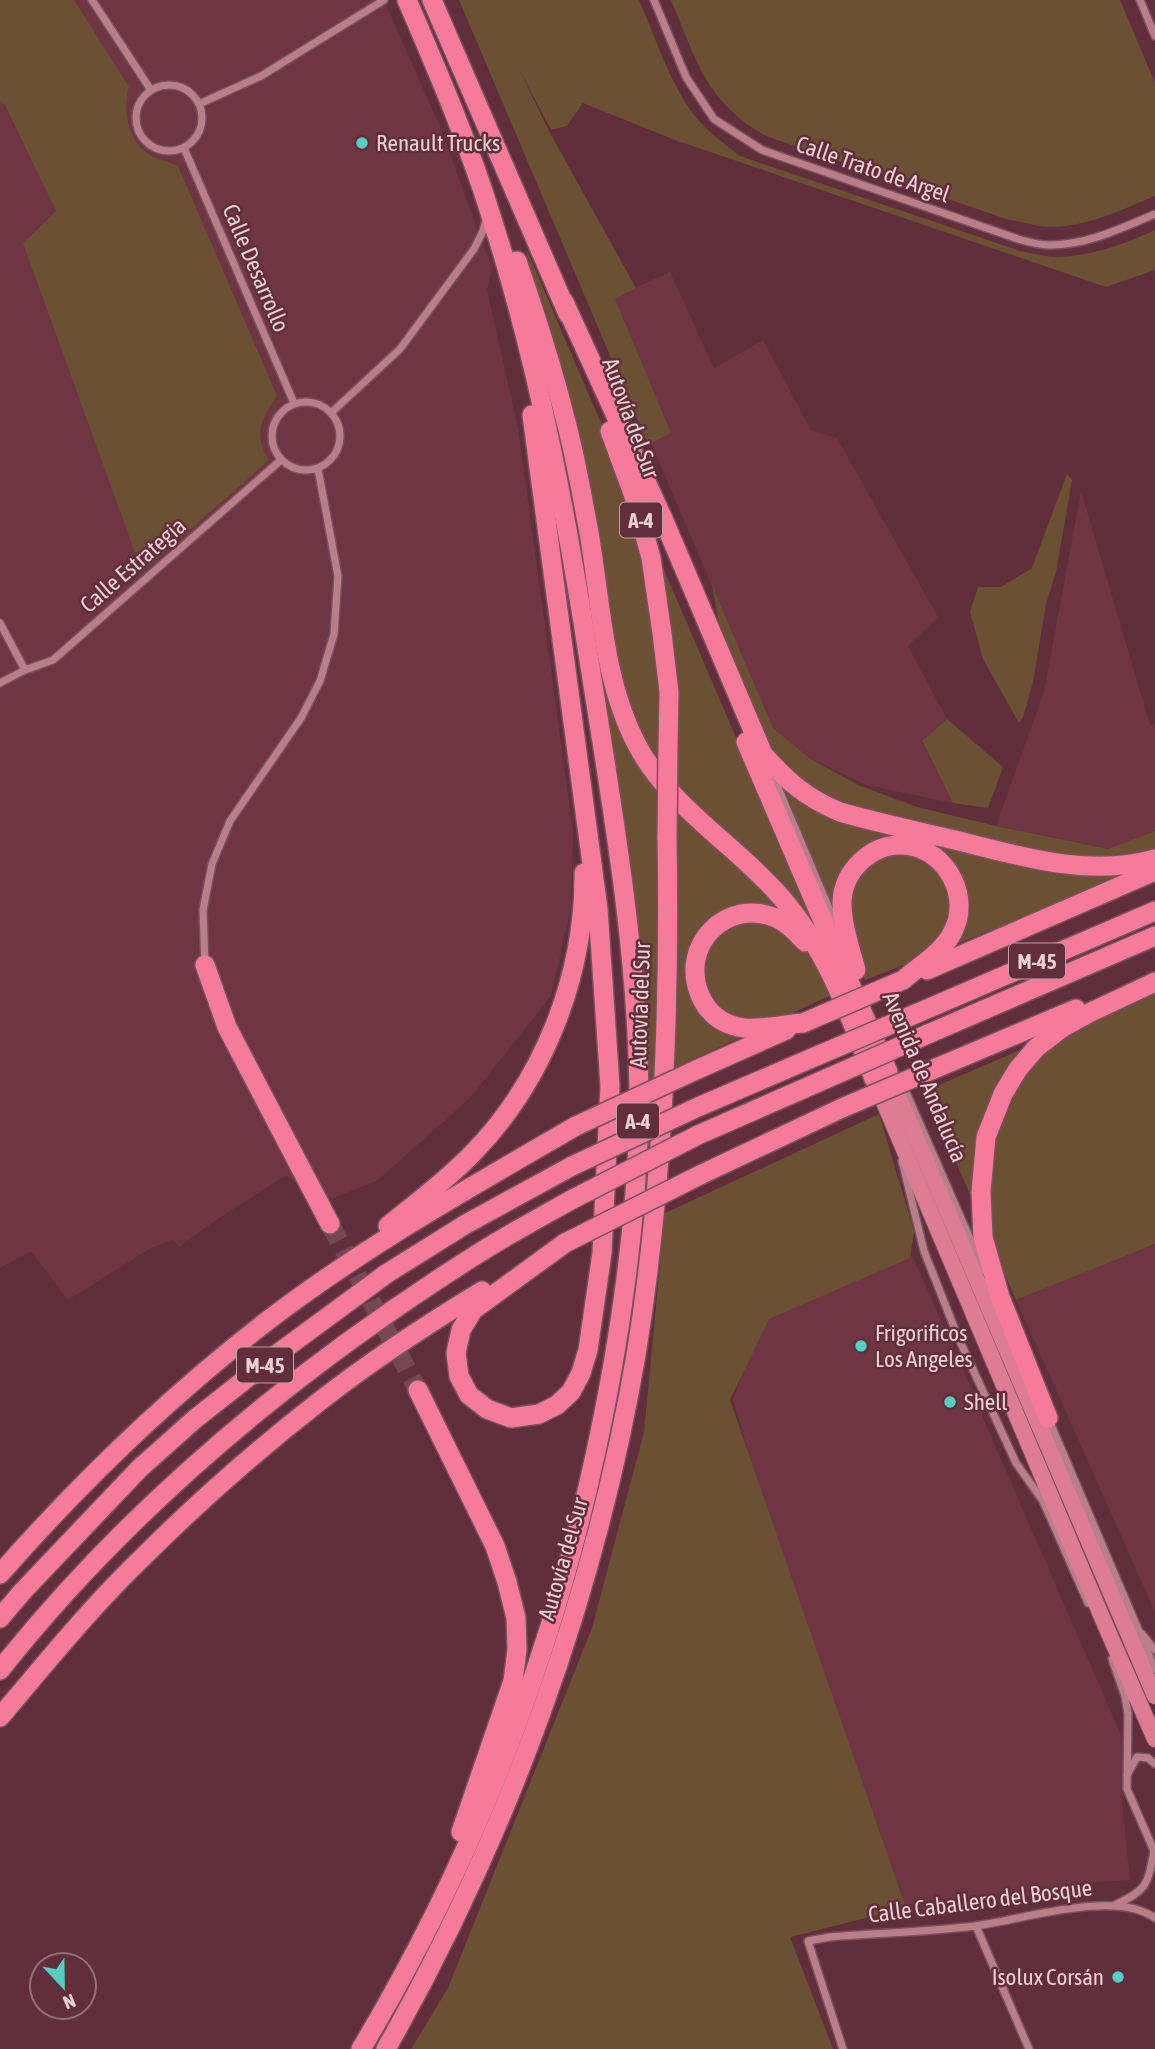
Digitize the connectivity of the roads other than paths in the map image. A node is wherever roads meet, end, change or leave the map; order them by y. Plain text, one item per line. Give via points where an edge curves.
1 (92, 0) edge
2 (407, 0) edge
3 (432, 0) edge
4 (654, 0) edge
5 (1140, 0) edge
6 (382, 1) edge
7 (1155, 36) edge
8 (440, 76) junction
9 (151, 90) junction
10 (199, 104) junction
11 (184, 148) junction
12 (489, 209) junction
13 (1155, 214) edge
14 (500, 246) junction
15 (564, 302) junction
16 (294, 402) junction
17 (332, 412) junction
18 (618, 419) junction
19 (281, 460) junction
20 (318, 469) junction
21 (0, 623) edge
22 (24, 670) junction
23 (0, 683) edge
24 (763, 754) junction
25 (583, 798) junction
26 (1155, 859) edge
27 (1155, 872) edge
28 (1155, 911) edge
29 (1155, 936) edge
30 (205, 965) joint
31 (856, 970) junction
32 (1155, 975) edge
33 (903, 980) junction
34 (1155, 982) edge
35 (870, 1006) dead end
36 (875, 1018) dead end
37 (803, 1023) junction
38 (881, 1075) junction
39 (891, 1119) junction
40 (330, 1224) tunnel mouth
41 (565, 1243) junction
42 (337, 1271) junction
43 (418, 1390) tunnel mouth
44 (1048, 1418) junction
45 (1044, 1501) junction
46 (1069, 1539) junction
47 (0, 1574) edge
48 (0, 1618) edge
49 (1104, 1622) junction
50 (1137, 1627) junction
51 (1155, 1650) edge
52 (1114, 1664) junction
53 (3, 1667) edge
54 (1155, 1670) edge
55 (1155, 1696) edge
56 (0, 1717) edge
57 (1155, 1739) edge
58 (1155, 1764) edge
59 (1126, 1776) junction
60 (1155, 1853) edge
61 (1115, 1905) junction
62 (1155, 1917) edge
63 (976, 1926) junction
64 (405, 1970) junction
65 (361, 2049) edge
66 (386, 2049) edge
67 (843, 2049) edge
68 (1029, 2049) edge

1 - 9 street
2 - 8 highway, Autovía del Sur / A-4
3 - 15 highway, Autovía del Sur / A-4
4 - 13 street, Calle Trato de Argel via 686,77 713,119 762,150 1037,244 1074,243 1102,236
5 - 7 street
6 - 10 street via 261,76
8 - 12 highway, Autovía del Sur / A-4
8 - 38 highway via 502,218 566,418 609,662 623,716 663,784 779,895 807,929
9 - 10 street via 173,85 193,95
9 - 11 street via 137,107 135,118 142,139 162,151
10 - 11 street via 202,125
11 - 16 street, Calle Desarrollo
12 - 14 highway, Autovía del Sur / A-4
12 - 17 street via 474,249 400,349
14 - 25 highway via 501,279 537,445
14 - 64 highway, Autovía del Sur / A-4 via 552,449 620,863 637,1041 636,1190 625,1291 598,1445 559,1598 511,1743 449,1889
15 - 18 highway
15 - 66 highway, Autovía del Sur / A-4, bridge via 635,499 651,558 669,692 664,1056 654,1209 635,1355 607,1493 558,1665 503,1814 438,1956
16 - 17 street via 312,401
16 - 19 street via 281,411 273,425 272,439
17 - 20 street via 340,436 338,449
18 - 24 highway
18 - 38 highway via 682,595
19 - 20 street via 303,471
19 - 22 street, Calle Estrategia via 53,660
20 - 30 street via 338,576 334,634 320,681 301,718 230,821 212,864 203,911
21 - 22 street
22 - 23 street, Calle Estrategia
24 - 26 highway via 797,789 859,817 1060,864 1108,868
24 - 31 street, Avenida de Andalucía
25 - 41 highway via 598,909 610,1086 602,1253 588,1350 571,1391 557,1405 539,1414 511,1418 487,1409 469,1395 459,1377 456,1353 461,1330 473,1310
25 - 42 highway via 584,891 574,967 536,1068 472,1154
27 - 33 highway
28 - 48 highway, M-45, bridge via 698,1107 572,1166 466,1224 386,1274 195,1419 141,1468
29 - 53 highway, M-45, bridge via 698,1135 571,1199 481,1252 408,1300 227,1437 159,1497
30 - 40 highway via 227,1027
31 - 33 highway via 844,926 842,900 847,878 858,863 878,850 901,844 942,863 959,898 956,925 948,940
31 - 35 street, Avenida de Andalucía
32 - 41 highway, bridge via 842,1108
33 - 37 highway, bridge
34 - 44 highway via 1062,1028 1036,1048 1003,1094 986,1137 983,1237 1000,1297
36 - 44 street, Avenida de Andalucía
37 - 38 highway via 745,1028 714,1017 705,1007 694,971 695,955 709,933 736,915 749,914 779,919 794,931 814,957 844,1025
37 - 42 highway, bridge via 576,1126
38 - 39 main road, Avenida de Andalucía
38 - 55 main road, Avenida de Andalucía
39 - 45 street via 925,1251 958,1337 1016,1463
39 - 46 main road, Avenida de Andalucía
41 - 56 highway via 420,1329 321,1400 218,1486 130,1570
42 - 47 highway via 262,1325 172,1401 37,1531
43 - 64 highway via 495,1546 516,1618 517,1650 513,1681 464,1824
44 - 50 street, Avenida de Andalucía
45 - 46 street
45 - 52 street
46 - 49 main road, Avenida de Andalucía
49 - 52 street
49 - 57 main road, Avenida de Andalucía
50 - 51 street
50 - 54 street
52 - 59 street via 1128,1714
58 - 59 street via 1137,1757
59 - 60 street via 1127,1789
60 - 61 street, Calle Caballero del Bosque via 1146,1885
61 - 62 street, Calle Caballero del Bosque
61 - 63 street, Calle Caballero del Bosque via 1054,1910
63 - 67 street, Calle Caballero del Bosque via 808,1941
63 - 68 street
64 - 65 highway, Autovía del Sur / A-4

